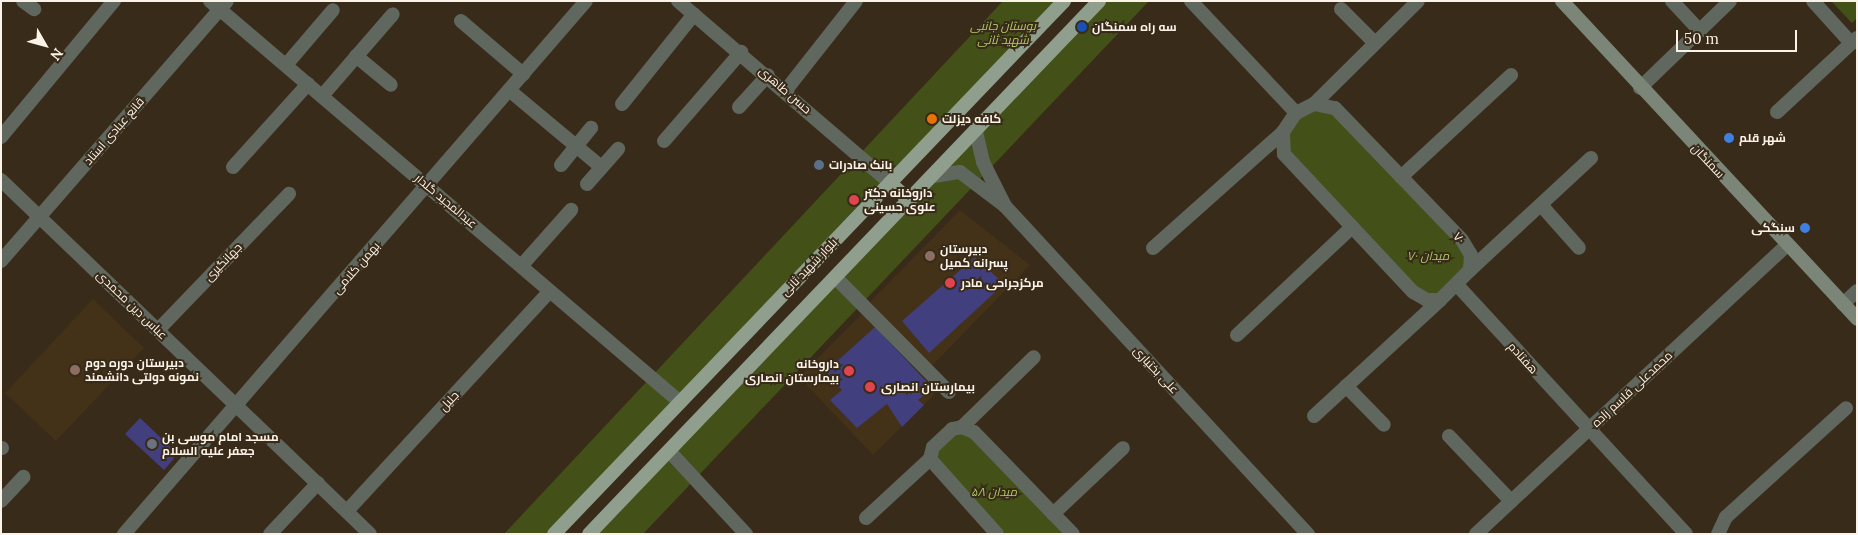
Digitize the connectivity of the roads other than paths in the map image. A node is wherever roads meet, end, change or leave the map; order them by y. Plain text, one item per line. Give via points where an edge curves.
1 (114, 1) edge
2 (586, 1) edge
3 (678, 1) edge
4 (856, 1) edge
5 (1064, 1) edge
6 (1099, 1) edge
7 (1191, 1) edge
8 (1418, 1) edge
9 (1562, 1) edge
10 (1672, 1) edge
11 (1730, 1) edge
12 (1812, 1) edge
13 (219, 4) edge
14 (1341, 9) dead end
15 (334, 10) dead end
16 (393, 14) dead end
17 (694, 14) junction
18 (462, 21) dead end
19 (1700, 31) junction
20 (1854, 41) edge
21 (1376, 43) junction
22 (741, 52) junction
23 (356, 56) junction
24 (286, 66) junction
25 (523, 74) junction
26 (1511, 74) dead end
27 (768, 75) junction
28 (308, 84) junction
29 (391, 85) dead end
30 (1640, 88) junction
31 (509, 90) junction
32 (786, 90) junction
33 (322, 96) junction
34 (622, 104) dead end
35 (1314, 104) junction
36 (739, 108) dead end
37 (1777, 112) dead end
38 (1296, 113) junction
39 (591, 128) dead end
40 (976, 131) junction
41 (1283, 132) junction
42 (1, 137) edge
43 (664, 141) dead end
44 (576, 147) junction
45 (618, 148) dead end
46 (1591, 158) dead end
47 (561, 165) dead end
48 (233, 166) dead end
49 (601, 167) junction
50 (934, 176) junction
51 (1401, 177) junction
52 (1, 180) edge
53 (890, 183) junction
54 (587, 184) dead end
55 (427, 186) junction
56 (289, 194) dead end
57 (910, 202) junction
58 (1541, 205) junction
59 (1005, 206) junction
60 (570, 210) dead end
61 (40, 217) junction
62 (1352, 227) junction
63 (1787, 245) junction
64 (1153, 248) dead end
65 (1580, 248) dead end
66 (1, 261) edge
67 (522, 265) junction
68 (1470, 270) junction
69 (837, 279) junction
70 (1458, 286) junction
71 (550, 291) junction
72 (1857, 291) edge
73 (1440, 300) junction
74 (1843, 304) junction
75 (1857, 319) edge
76 (158, 330) junction
77 (1237, 334) dead end
78 (1034, 357) dead end
79 (1346, 386) junction
80 (949, 392) dead end
81 (680, 402) junction
82 (237, 406) junction
83 (1846, 408) dead end
84 (1314, 416) dead end
85 (1384, 425) dead end
86 (962, 427) junction
87 (1588, 429) junction
88 (1449, 436) dead end
89 (1123, 448) dead end
90 (670, 452) junction
91 (930, 459) junction
92 (24, 477) dead end
93 (318, 483) junction
94 (1, 501) edge
95 (1511, 501) junction
96 (347, 512) junction
97 (1053, 514) junction
98 (866, 518) dead end
99 (124, 534) edge
100 (270, 534) edge
101 (370, 534) edge
102 (554, 534) edge
103 (589, 534) edge
104 (746, 534) edge
105 (997, 534) edge
106 (1073, 534) edge
107 (1308, 534) edge
108 (1476, 534) edge
109 (1686, 534) edge
110 (1718, 534) edge

1 - 42 street
2 - 25 street, بهمن کلامی
3 - 17 street, حسن طاهری
4 - 32 street
5 - 53 main road, بلوار شهید ثانی
6 - 40 main road
7 - 38 street
8 - 21 street
9 - 30 main road, سمنگان
10 - 19 street
11 - 19 street
12 - 20 street
13 - 24 street, عبدالمجید گلدار
13 - 61 street, قانع عبادی استاد
14 - 21 street
15 - 24 street
16 - 23 street
17 - 22 street, حسن طاهری
17 - 34 street
18 - 25 street
19 - 30 street
20 - 37 street
21 - 35 street
22 - 27 street, حسن طاهری
22 - 43 street
23 - 29 street
23 - 33 street
24 - 28 street, عبدالمجید گلدار
25 - 31 street, بهمن کلامی
26 - 51 street
27 - 32 street, حسن طاهری
27 - 36 street
28 - 33 street, عبدالمجید گلدار
28 - 48 street
30 - 63 main road, سمنگان
31 - 44 street
31 - 55 street, بهمن کلامی
32 - 53 street, حسن طاهری
33 - 55 street, عبدالمجید گلدار
35 - 38 street
35 - 51 street, ۷۰ via 1335,108
38 - 41 street
39 - 44 street
40 - 50 main road
40 - 59 street via 983,162
41 - 62 street via 1284,154
41 - 64 street
44 - 47 street
44 - 49 street
45 - 49 street
46 - 58 street
49 - 54 street
50 - 57 main road
50 - 59 street via 960,172
51 - 68 street, ۷۰ via 1462,240 1471,255
52 - 61 street, عباس دین محمدی
53 - 57 main road
53 - 81 main road, بلوار شهید ثانی
55 - 67 street, عبدالمجید گلدار
55 - 82 street, بهمن کلامی
56 - 76 street, جهانگیری
57 - 69 main road
58 - 65 street
58 - 68 street
59 - 107 street, علی بختیاری
60 - 67 street
61 - 66 street, قانع عبادی استاد
61 - 76 street, عباس دین محمدی
62 - 73 street via 1413,292
62 - 77 street
63 - 74 main road, سمنگان
63 - 87 street, محمدعلی قاسم زاده
67 - 71 street, عبدالمجید گلدار
68 - 70 street
69 - 80 street
69 - 90 main road
70 - 73 street
70 - 87 street, هفتادم
71 - 81 street, عبدالمجید گلدار
71 - 96 street, جلیل
72 - 74 street
73 - 79 street
74 - 75 main road, سمنگان
76 - 82 street, عباس دین محمدی
78 - 86 street
79 - 84 street
79 - 85 street
81 - 102 main road, بلوار شهید ثانی
82 - 93 street, عباس دین محمدی
82 - 99 street, بهمن کلامی
83 - 110 street via 1726,517
86 - 91 street via 941,436
86 - 97 street via 974,432
87 - 95 street, محمدعلی قاسم زاده
87 - 109 street, هفتادم
88 - 95 street
89 - 97 street
90 - 103 main road
90 - 104 street
91 - 98 street
91 - 105 street
92 - 94 street
93 - 96 street, عباس دین محمدی
93 - 100 street
95 - 108 street, محمدعلی قاسم زاده
96 - 101 street, عباس دین محمدی
97 - 106 street

